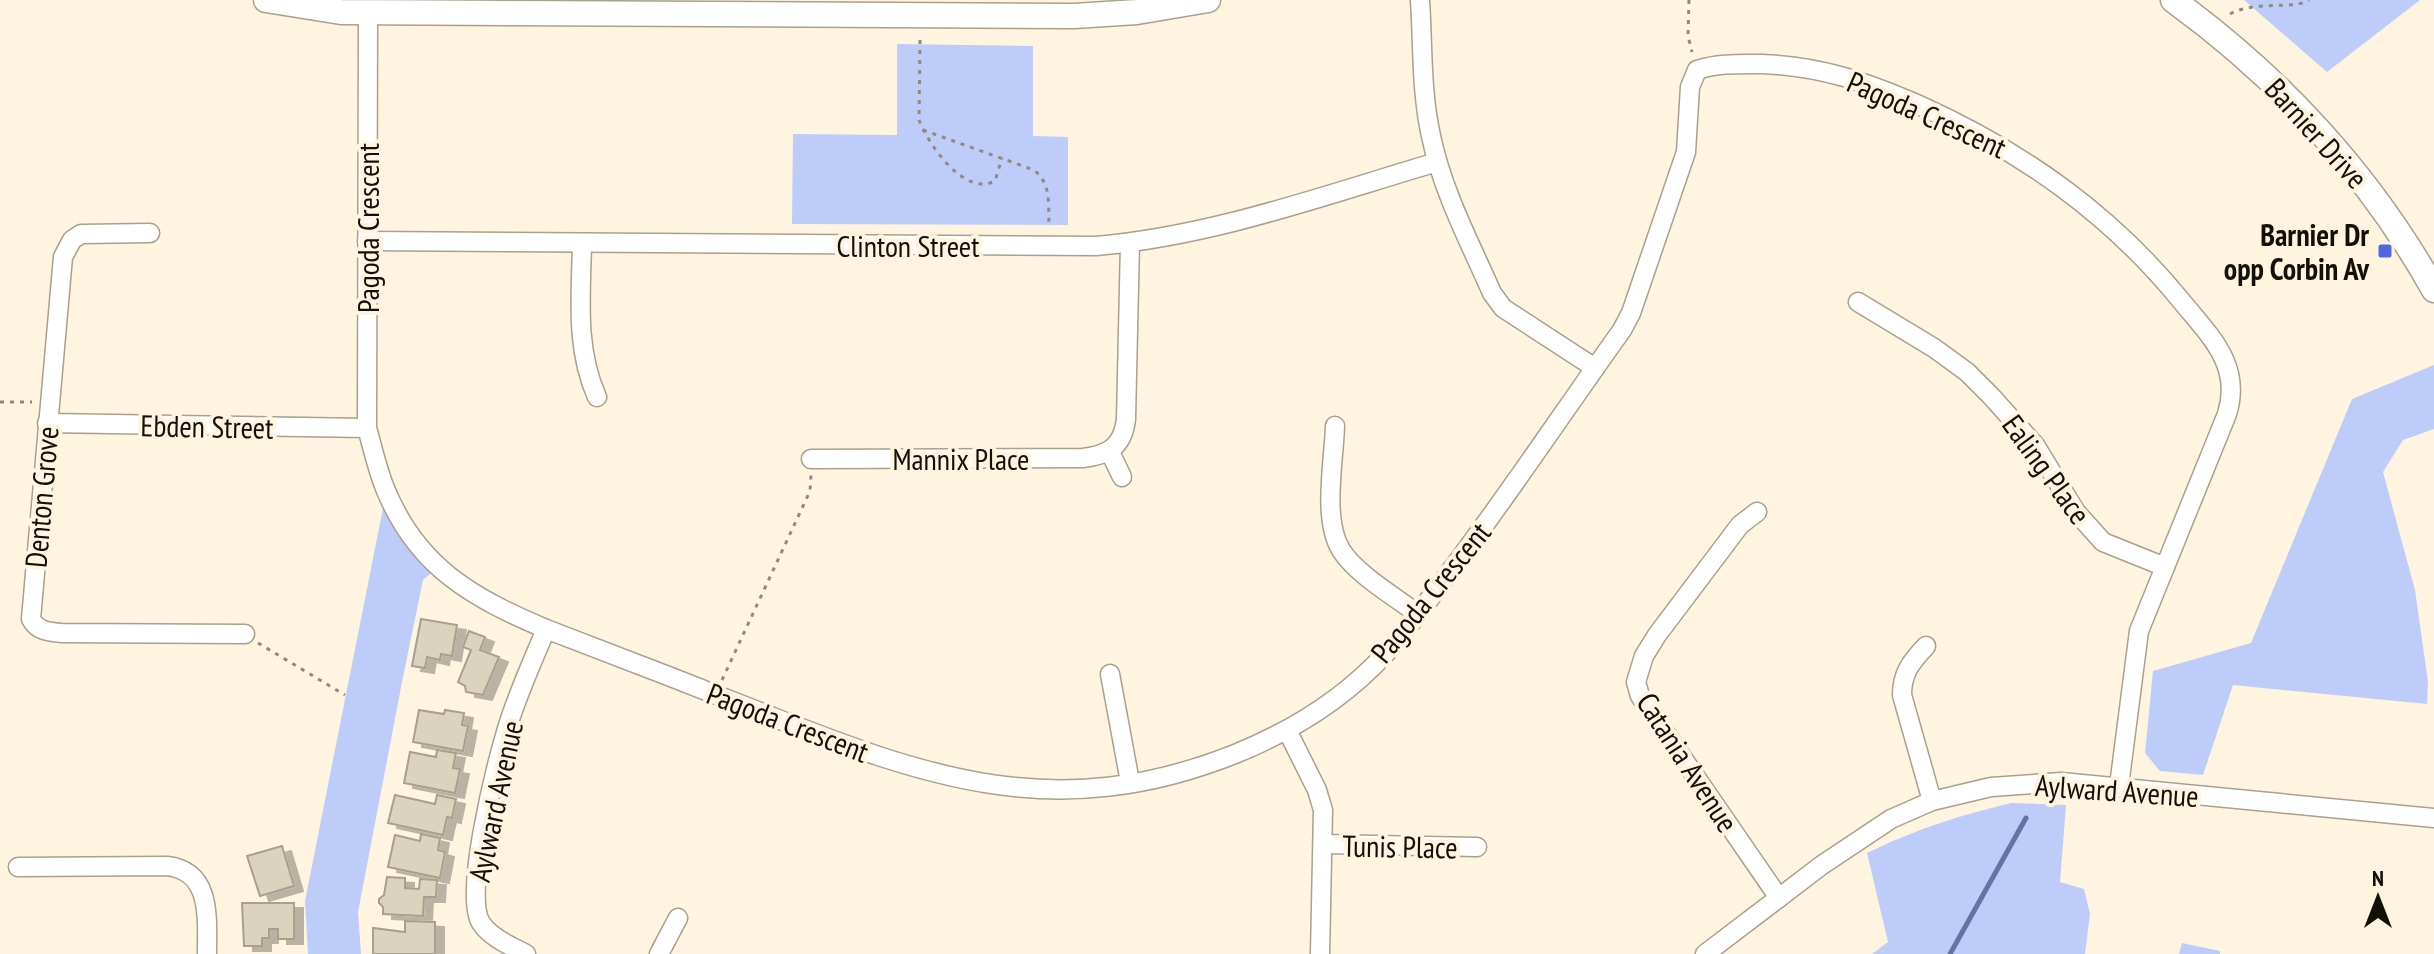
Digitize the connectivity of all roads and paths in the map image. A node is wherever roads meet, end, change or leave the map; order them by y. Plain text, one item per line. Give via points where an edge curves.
1 (266, 0) edge
2 (1208, 0) edge
3 (1420, 0) edge
4 (1689, 0) edge
5 (2173, 0) edge
6 (2309, 0) edge
7 (937, 8) edge
8 (368, 12) junction
9 (2230, 14) dead end
10 (920, 40) dead end
11 (1697, 70) junction
12 (923, 130) junction
13 (1002, 158) junction
14 (1437, 162) junction
15 (1049, 228) dead end
16 (150, 233) dead end
17 (367, 241) junction
18 (582, 243) junction
19 (1130, 243) junction
20 (2434, 290) edge
21 (1858, 302) dead end
22 (1595, 368) junction
23 (597, 397) dead end
24 (0, 402) edge
25 (49, 402) junction
26 (47, 423) junction
27 (1335, 426) dead end
28 (367, 428) junction
29 (1110, 452) junction
30 (811, 459) joint
31 (1122, 477) dead end
32 (1757, 512) dead end
33 (2165, 567) junction
34 (1418, 614) junction
35 (546, 629) junction
36 (245, 634) joint
37 (1926, 646) dead end
38 (1110, 674) dead end
39 (716, 694) junction
40 (345, 695) dead end
41 (1287, 730) junction
42 (1130, 782) junction
43 (2119, 786) junction
44 (1932, 801) junction
45 (2434, 818) edge
46 (1324, 844) junction
47 (1477, 847) dead end
48 (18, 867) dead end
49 (1779, 898) junction
50 (678, 918) dead end
51 (207, 954) edge
52 (526, 954) edge
53 (659, 954) edge
54 (1320, 954) edge
55 (1705, 954) edge

1 - 8 street
2 - 7 street via 1106,15
3 - 14 street via 1423,86
4 - 11 path via 1688,36
5 - 20 street, Barnier Drive via 2239,51 2314,125 2379,204
6 - 9 path via 2240,8
7 - 8 street
8 - 17 street, Pagoda Crescent
10 - 12 path
11 - 22 street, Pagoda Crescent via 1690,87 1686,152 1673,194 1631,313
11 - 33 street, Pagoda Crescent via 1712,65 1803,66 1883,89 2035,166 2165,280 2216,344 2232,383 2221,431
12 - 13 path
12 - 13 path via 966,182 995,181
13 - 15 path via 1043,177
14 - 19 street, Clinton Street via 1243,219
14 - 22 street via 1503,308
16 - 25 street, Denton Grove via 81,234 66,248
17 - 18 street, Clinton Street
17 - 28 street, Pagoda Crescent
18 - 19 street, Clinton Street
18 - 23 street via 582,347
19 - 29 street via 1126,419 1122,439
21 - 33 street, Ealing Place via 1967,372 2035,445 2076,512 2103,542
22 - 34 street, Pagoda Crescent
24 - 25 path
25 - 26 street, Denton Grove
26 - 28 street, Ebden Street
26 - 36 street, Denton Grove via 30,611 34,626 62,633
27 - 34 street via 1330,513 1334,536 1355,566
28 - 35 street, Pagoda Crescent via 386,493 416,545 463,588
29 - 30 street, Mannix Place via 1083,458
29 - 31 street
30 - 39 path via 810,491
32 - 49 street, Catania Avenue via 1740,525 1657,635 1636,682 1640,696
33 - 43 street, Pagoda Crescent via 2139,631
34 - 41 street, Pagoda Crescent via 1386,654 1345,691
35 - 39 street, Pagoda Crescent
35 - 52 street, Aylward Avenue via 503,742 475,892 481,924
36 - 40 path
37 - 44 street via 1908,666 1902,695
38 - 42 street
39 - 42 street, Pagoda Crescent via 870,755 962,781 1053,789
41 - 42 street, Pagoda Crescent via 1199,767
41 - 46 street via 1317,790
43 - 44 street, Aylward Avenue via 2026,783
43 - 45 street, Aylward Avenue
44 - 49 street, Aylward Avenue via 1863,836
46 - 47 street, Tunis Place
46 - 54 street
48 - 51 street via 184,870 198,883 205,900
49 - 55 street, Aylward Avenue
50 - 53 street

